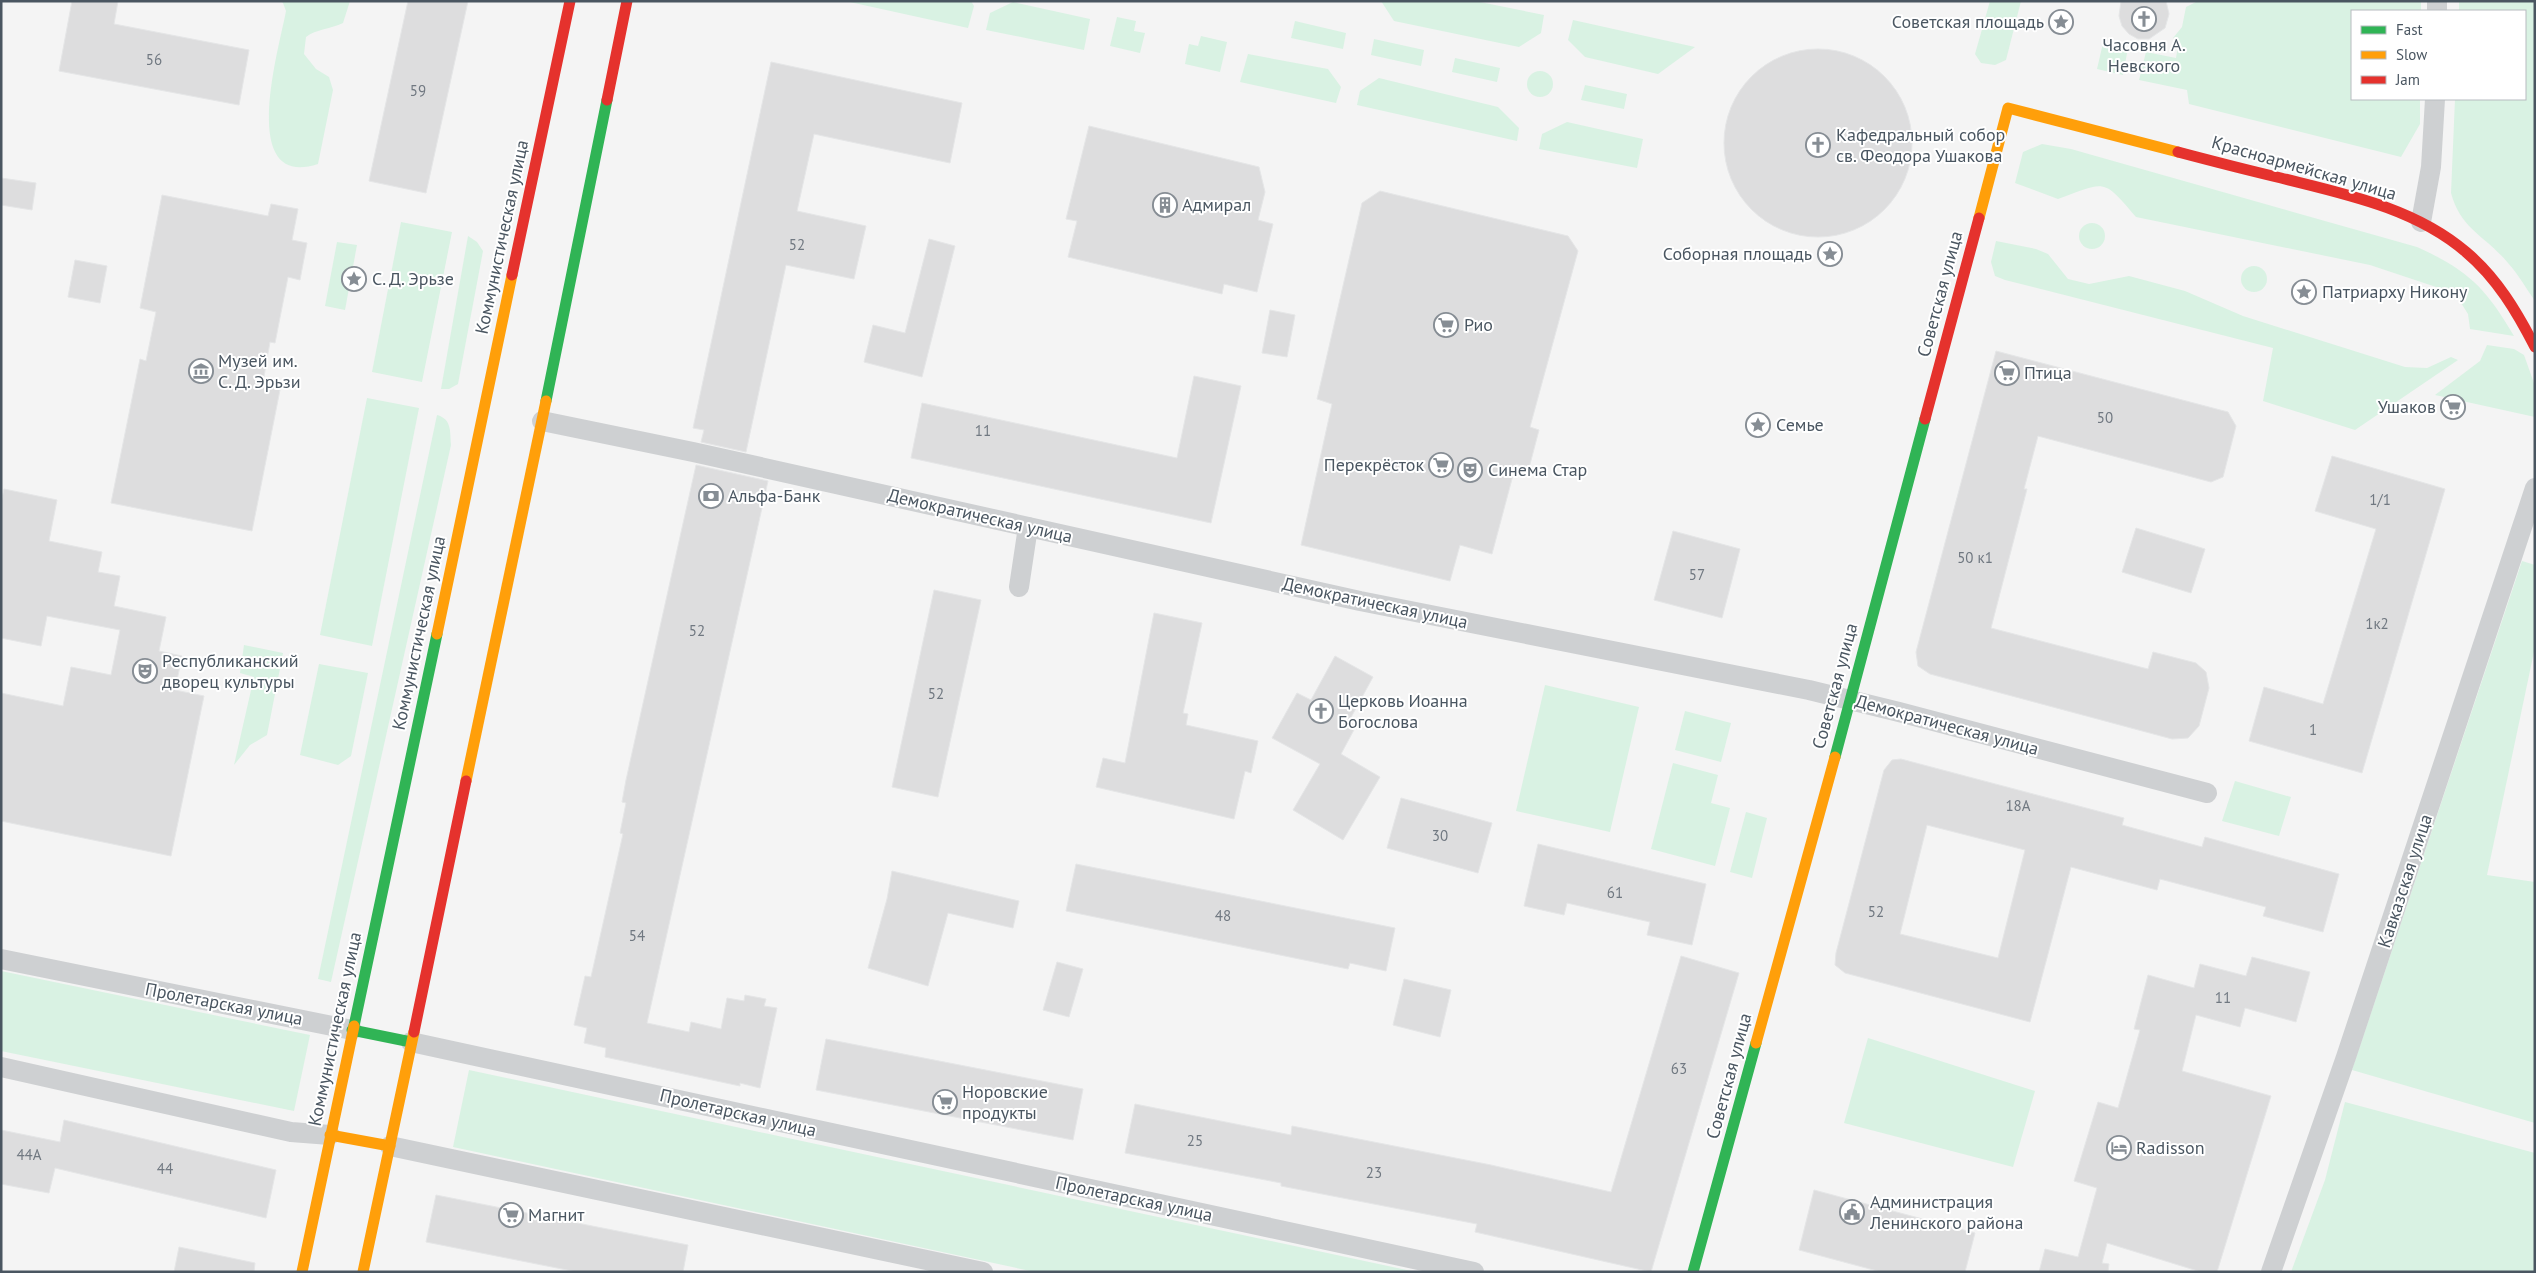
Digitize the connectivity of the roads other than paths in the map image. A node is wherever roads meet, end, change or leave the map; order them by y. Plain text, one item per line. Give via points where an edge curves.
1 (570, 1) edge
2 (627, 1) edge
3 (2435, 100) edge
4 (2008, 108) joint
5 (2421, 222) junction
6 (2535, 347) edge
7 (542, 421) junction
8 (2535, 488) edge
9 (1028, 527) junction
10 (1018, 587) dead end
11 (1850, 700) junction
12 (2207, 794) dead end
13 (1, 959) edge
14 (352, 1030) junction
15 (411, 1042) junction
16 (1, 1067) edge
17 (330, 1135) junction
18 (390, 1146) junction
19 (302, 1272) edge
20 (363, 1272) edge
21 (983, 1272) edge
22 (1474, 1272) edge
23 (1693, 1272) edge
24 (2271, 1272) edge

1 - 14 main road, Коммунистическая улица
2 - 7 main road
3 - 5 street via 2431,167
4 - 5 main road, Красноармейская улица via 2358,199
4 - 11 main road, Советская улица
5 - 6 main road, Красноармейская улица via 2452,241 2498,283 2519,314
7 - 9 street, Демократическая улица
7 - 15 main road
8 - 24 street, Кавказская улица
9 - 10 street
9 - 11 street, Демократическая улица via 1360,601
11 - 12 street, Демократическая улица
11 - 23 main road, Советская улица
13 - 14 street, Пролетарская улица
14 - 15 main road, Пролетарская улица
14 - 17 main road, Коммунистическая улица
15 - 18 main road
15 - 22 street, Пролетарская улица
16 - 17 street via 291,1132
17 - 18 main road
17 - 19 main road, Коммунистическая улица
18 - 20 main road
18 - 21 street

